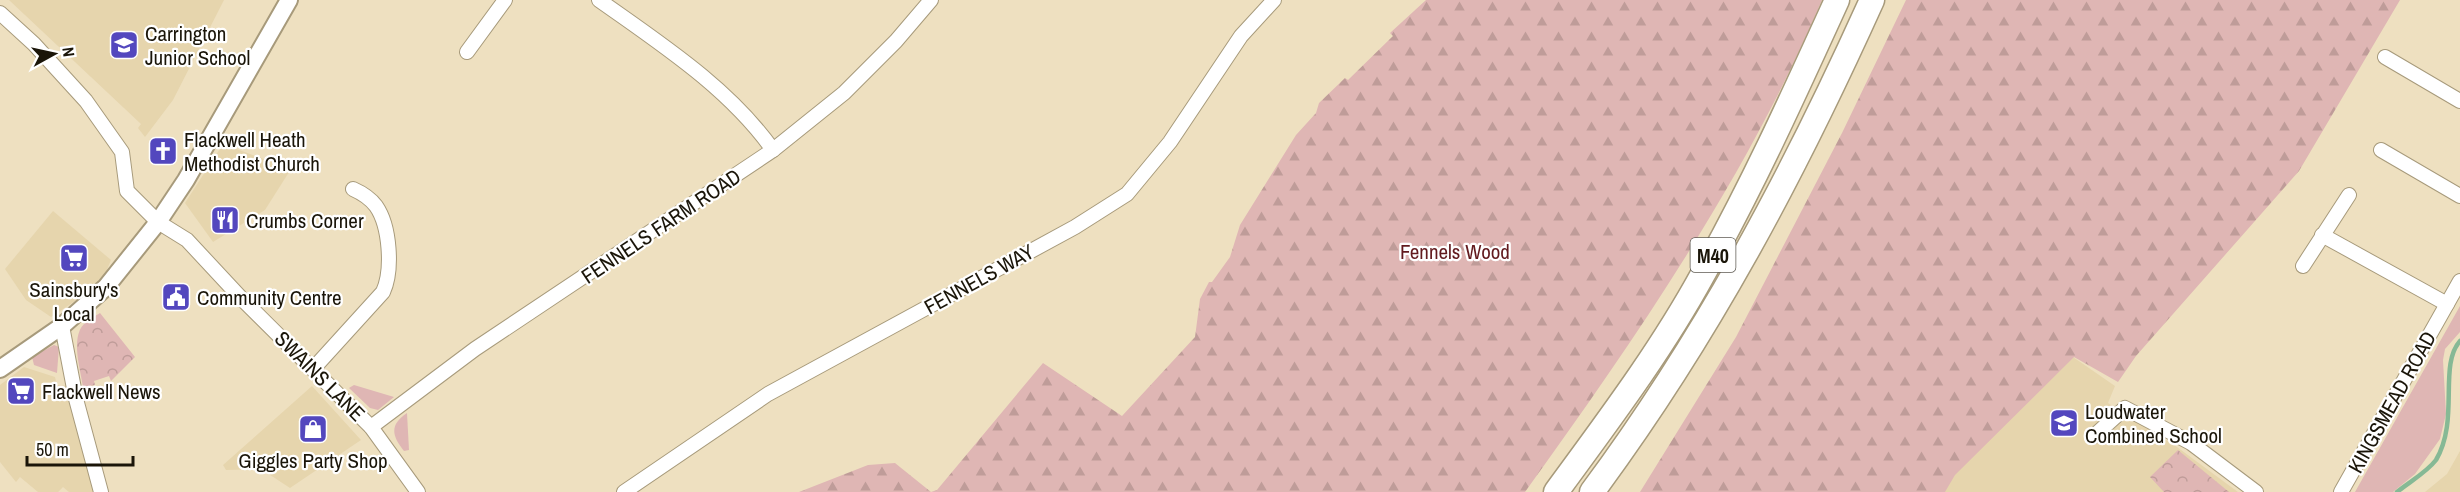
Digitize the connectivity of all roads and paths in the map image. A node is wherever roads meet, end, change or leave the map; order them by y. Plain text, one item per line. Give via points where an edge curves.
1 (289, 0) edge
2 (504, 0) edge
3 (600, 0) edge
4 (931, 0) edge
5 (1274, 0) edge
6 (1837, 0) edge
7 (1872, 0) edge
8 (0, 13) edge
9 (467, 52) dead end
10 (2385, 57) dead end
11 (2460, 101) edge
12 (773, 150) junction
13 (2382, 150) dead end
14 (353, 189) dead end
15 (2349, 195) dead end
16 (2460, 196) edge
17 (158, 222) junction
18 (2322, 235) junction
19 (2303, 266) dead end
20 (2460, 281) edge
21 (2447, 304) junction
22 (62, 326) junction
23 (0, 369) edge
24 (314, 369) junction
25 (371, 427) junction
26 (2094, 436) dead end
27 (101, 492) edge
28 (418, 492) edge
29 (624, 492) edge
30 (1556, 492) edge
31 (1592, 492) edge
32 (2256, 492) edge
33 (2341, 492) edge

1 - 17 street
2 - 9 street
3 - 12 street via 686,61 760,131
4 - 12 street, FENNELS FARM ROAD via 844,93
5 - 29 street, FENNELS WAY via 1241,36 1170,142 1127,194 1075,227 768,394
6 - 30 highway, M40 via 1787,110 1703,274 1643,373
7 - 31 highway, M40 via 1756,238 1701,333
8 - 17 street, SWAINS LANE via 86,101 122,152 127,191
10 - 11 street
12 - 25 street, FENNELS FARM ROAD via 475,349
13 - 16 street
14 - 24 street via 374,203 384,231 388,282
15 - 18 street
17 - 22 street via 106,287
17 - 24 street, SWAINS LANE via 187,240
18 - 19 street
18 - 21 street
20 - 21 street, KINGSMEAD ROAD
21 - 33 street, KINGSMEAD ROAD
22 - 23 street
22 - 27 street via 76,399
24 - 25 street, SWAINS LANE
25 - 28 street, SWAINS LANE
26 - 32 street via 2125,408 2191,443

